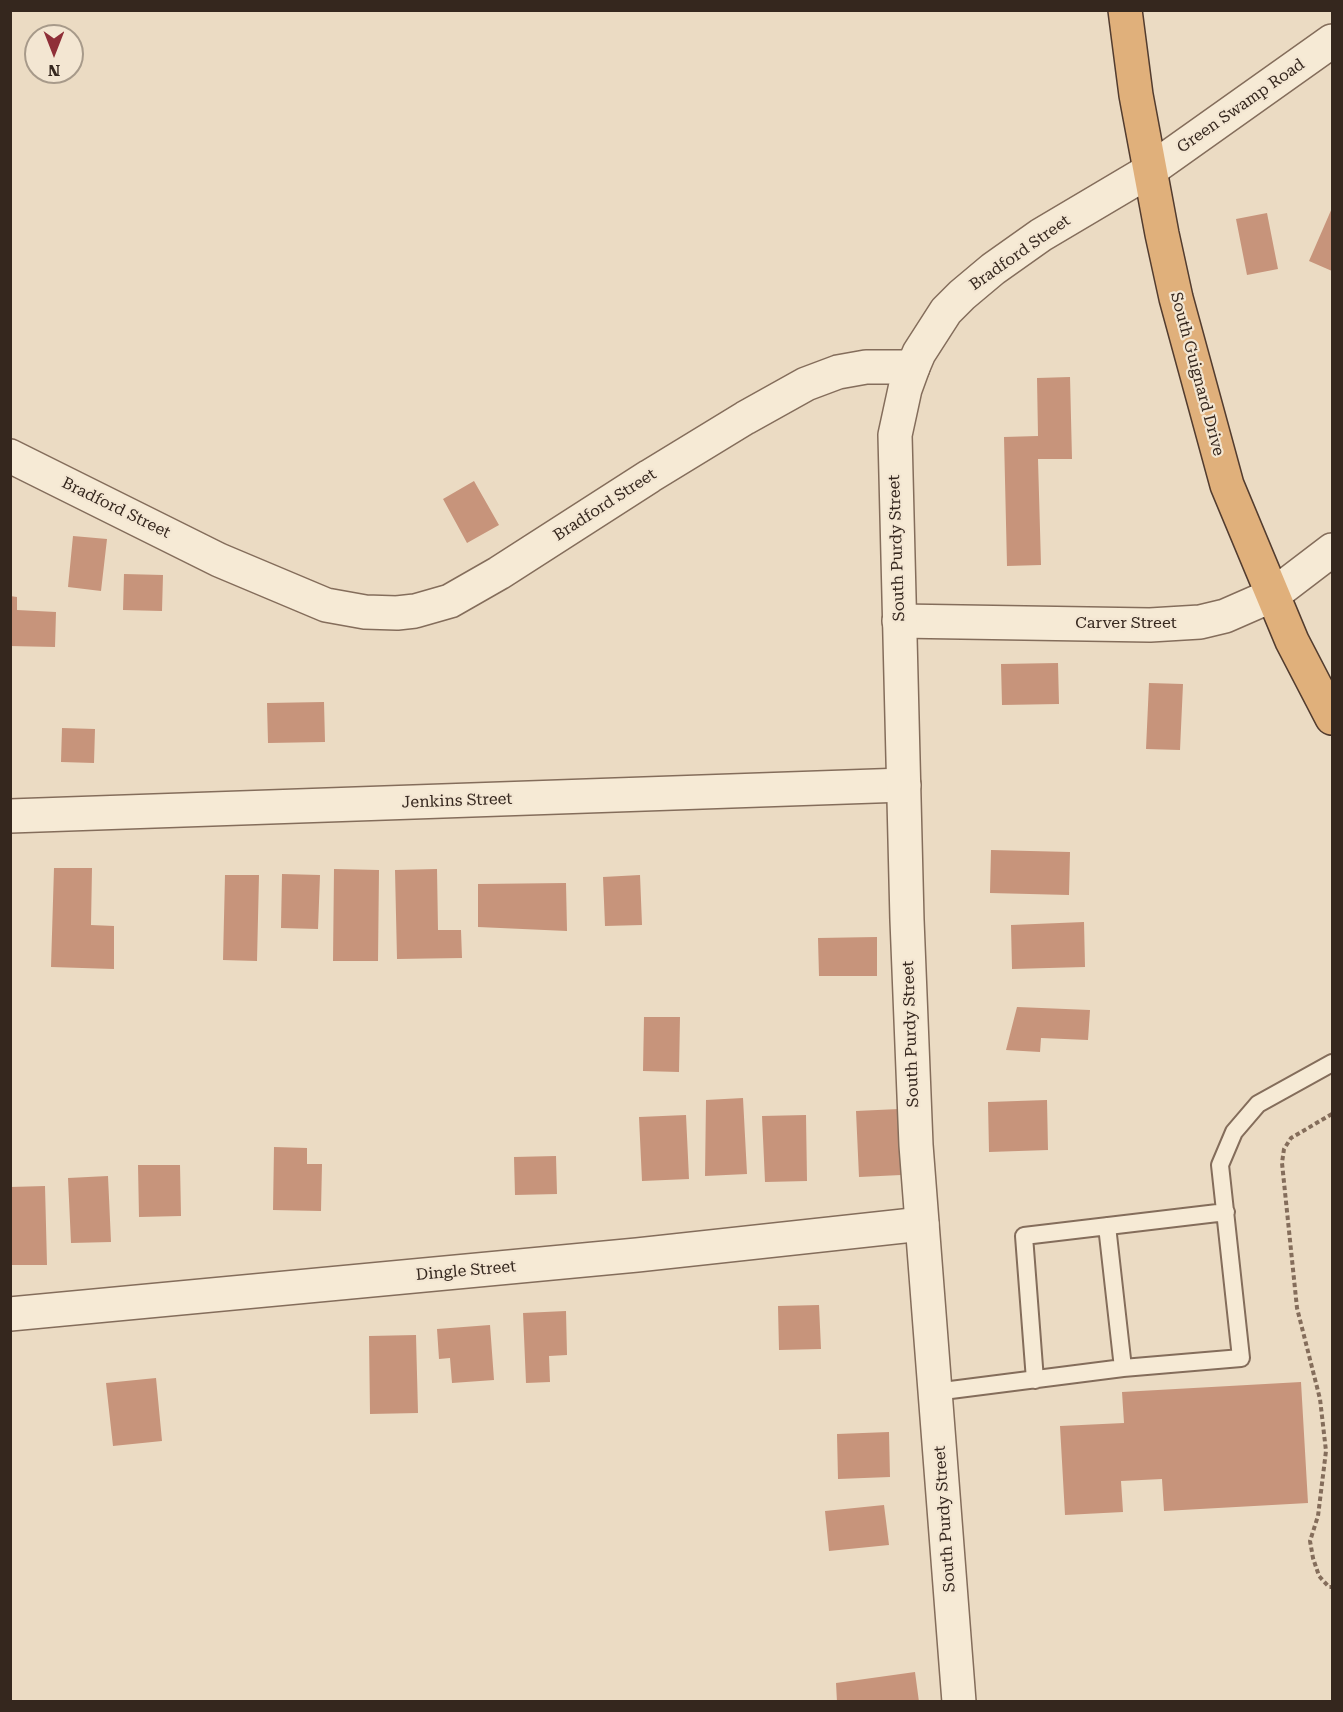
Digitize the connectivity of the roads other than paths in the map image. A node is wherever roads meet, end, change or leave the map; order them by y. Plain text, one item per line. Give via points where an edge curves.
1 (1125, 10) edge
2 (1332, 41) edge
3 (1149, 171) junction
4 (913, 367) junction
5 (10, 456) edge
6 (1332, 550) edge
7 (1273, 595) junction
8 (899, 621) junction
9 (1332, 718) edge
10 (904, 785) junction
11 (10, 816) edge
12 (1332, 1063) edge
13 (1226, 1212) junction
14 (922, 1224) junction
15 (1107, 1226) junction
16 (10, 1314) edge
17 (1123, 1368) junction
18 (1035, 1380) junction
19 (935, 1392) junction
20 (959, 1701) edge

1 - 3 highway, South Guignard Drive
2 - 3 street, Green Swamp Road
3 - 4 street, Bradford Street via 1041,235 970,289 946,311
3 - 7 highway, South Guignard Drive via 1176,298 1227,485
4 - 5 street, Bradford Street via 866,367 806,384 650,476 479,585 450,601 397,613 326,605 219,560
4 - 8 street, South Purdy Street via 895,435
6 - 7 street, Carver Street
7 - 8 street, Carver Street via 1225,616 1200,622 1150,625
7 - 9 highway, South Guignard Drive
8 - 10 street, South Purdy Street
10 - 11 street, Jenkins Street
10 - 14 street, South Purdy Street
12 - 13 lane via 1258,1104 1234,1132 1220,1164
13 - 15 lane
13 - 17 lane via 1240,1358
14 - 16 street, Dingle Street
14 - 19 street, South Purdy Street
15 - 17 lane
15 - 18 lane via 1024,1236
17 - 18 lane
18 - 19 lane
19 - 20 street, South Purdy Street

